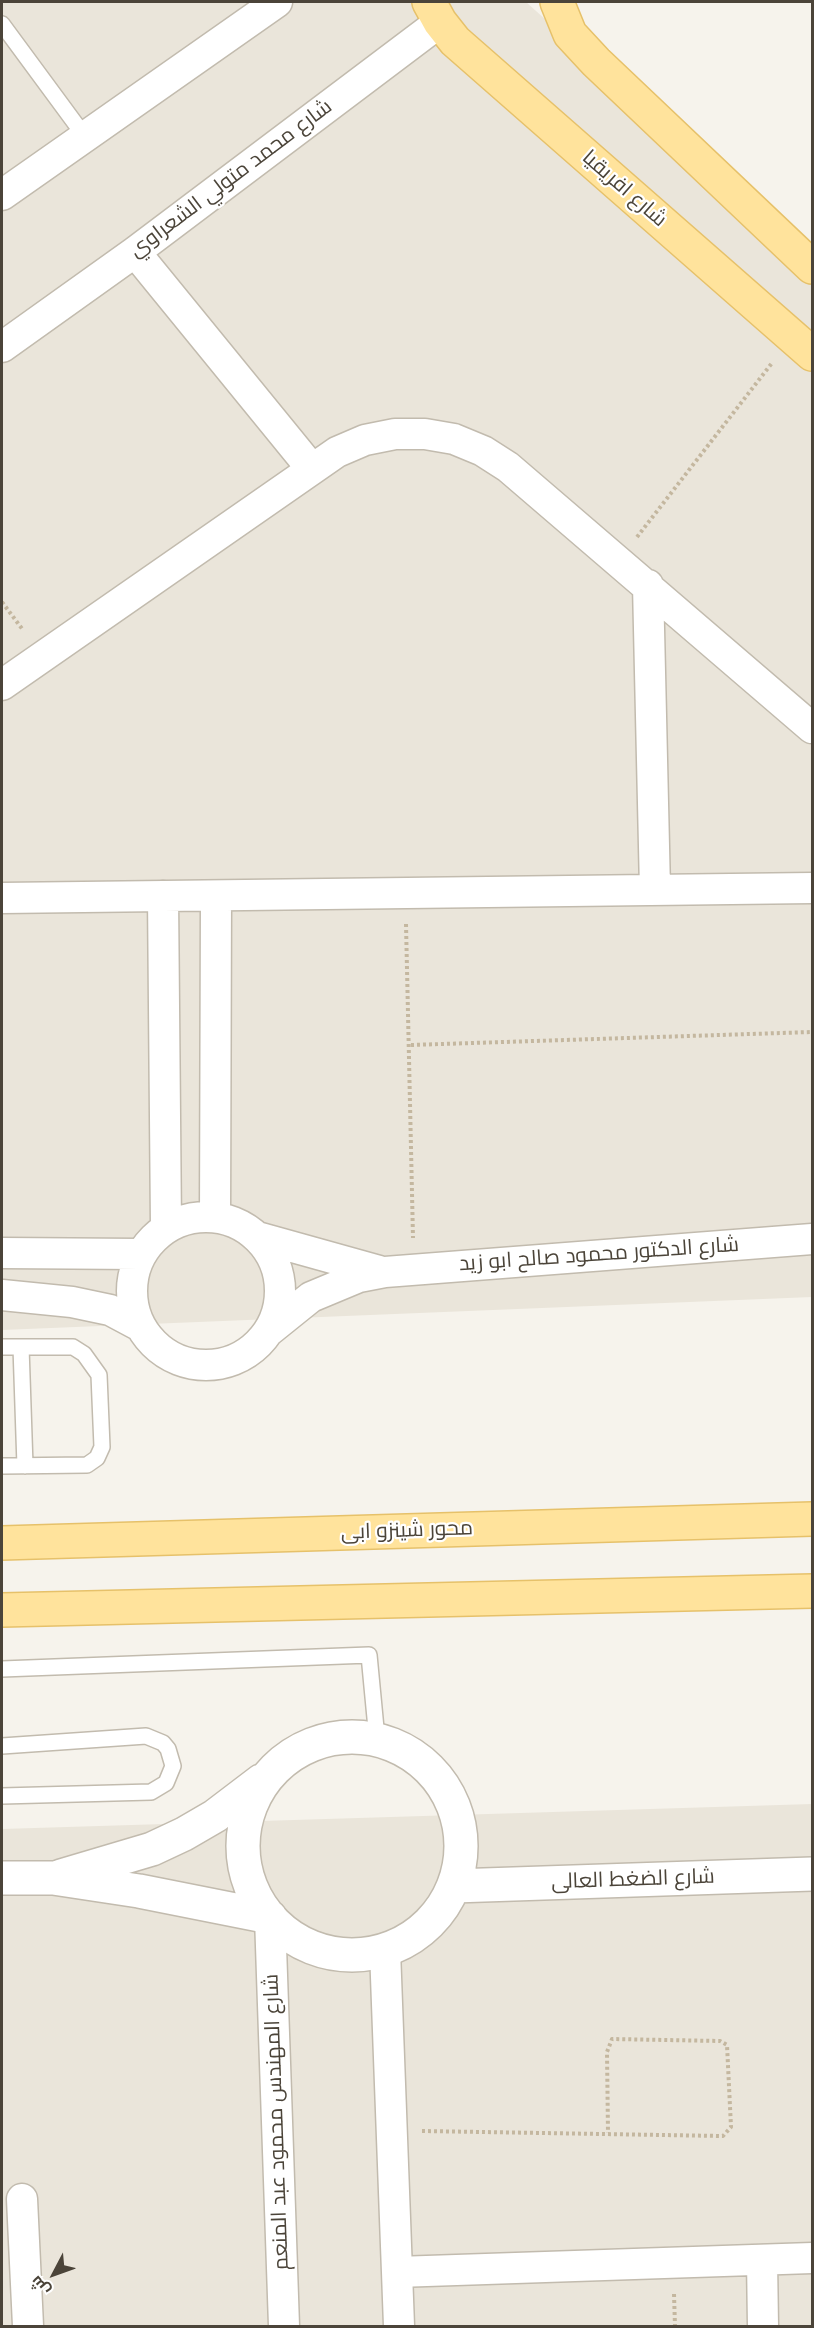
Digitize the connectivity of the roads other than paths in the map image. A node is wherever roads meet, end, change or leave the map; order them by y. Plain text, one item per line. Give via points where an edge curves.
1 (277, 2) edge
2 (556, 2) edge
3 (435, 12) edge
4 (2, 24) edge
5 (86, 138) junction
6 (2, 195) edge
7 (135, 252) junction
8 (813, 267) edge
9 (803, 345) edge
10 (2, 347) edge
11 (312, 469) junction
12 (648, 585) junction
13 (2, 685) edge
14 (813, 728) edge
15 (813, 888) edge
16 (656, 890) junction
17 (162, 896) junction
18 (216, 897) junction
19 (2, 898) edge
20 (215, 1217) junction
21 (166, 1227) junction
22 (257, 1237) junction
23 (813, 1239) edge
24 (2, 1252) edge
25 (140, 1254) junction
26 (399, 1270) junction
27 (2, 1294) edge
28 (140, 1326) junction
29 (270, 1330) junction
30 (2, 1347) edge
31 (21, 1347) junction
32 (2, 1466) edge
33 (25, 1466) junction
34 (813, 1519) edge
35 (2, 1543) edge
36 (813, 1591) edge
37 (2, 1610) edge
38 (2, 1669) edge
39 (377, 1739) junction
40 (2, 1746) edge
41 (270, 1773) junction
42 (2, 1796) edge
43 (813, 1874) edge
44 (2, 1878) edge
45 (53, 1878) junction
46 (454, 1886) junction
47 (270, 1917) junction
48 (385, 1950) junction
49 (22, 2199) dead end
50 (813, 2258) edge
51 (762, 2260) junction
52 (397, 2272) junction
53 (28, 2326) edge
54 (284, 2326) edge
55 (399, 2326) edge
56 (764, 2326) edge

1 - 5 street
2 - 8 main road via 570,34 596,62
3 - 7 street, شارع محمد متولي الشعراوي
3 - 9 main road, شارع افريقيا via 455,41
4 - 5 lane
5 - 6 street
7 - 10 street, شارع محمد متولي الشعراوي
7 - 11 street
11 - 12 street via 365,440 395,434 454,439 508,467
11 - 13 street
12 - 14 street
12 - 16 street
15 - 16 street
16 - 18 street
17 - 18 street
17 - 19 street
17 - 21 street
18 - 20 street
20 - 21 street via 190,1218
20 - 22 street via 238,1223
21 - 25 street
22 - 26 street, شارع الدكتور محمود صالح ابو زيد
22 - 29 street via 270,1252 278,1271 279,1301
23 - 26 street, شارع الدكتور محمود صالح ابو زيد
24 - 25 street
25 - 28 street via 131,1290
26 - 29 street, شارع الدكتور محمود صالح ابو زيد via 359,1277 311,1297
27 - 28 street via 110,1310
28 - 29 street via 149,1340 170,1356 195,1365 213,1365 246,1354
30 - 31 lane
31 - 33 lane
31 - 33 lane via 73,1347 93,1363 99,1375 102,1447 97,1458 87,1465
32 - 33 lane
34 - 35 main road, محور شينزو ابى
36 - 37 main road
38 - 39 lane via 369,1655
39 - 41 street via 342,1737 308,1745
39 - 46 street via 419,1759 449,1795 462,1840
40 - 42 lane via 146,1736 168,1749 173,1766 166,1783 151,1791
41 - 45 street via 184,1834 152,1849
41 - 47 street via 247,1814 243,1837 249,1880
43 - 46 street, شارع الضغط العالى
44 - 45 street
45 - 47 street
46 - 48 street via 427,1926
47 - 48 street via 297,1940 331,1953
47 - 54 street, شارع المهندس محمود عبد المنعم
48 - 52 street
49 - 53 street
50 - 51 street
51 - 52 street
51 - 56 street
52 - 55 street

